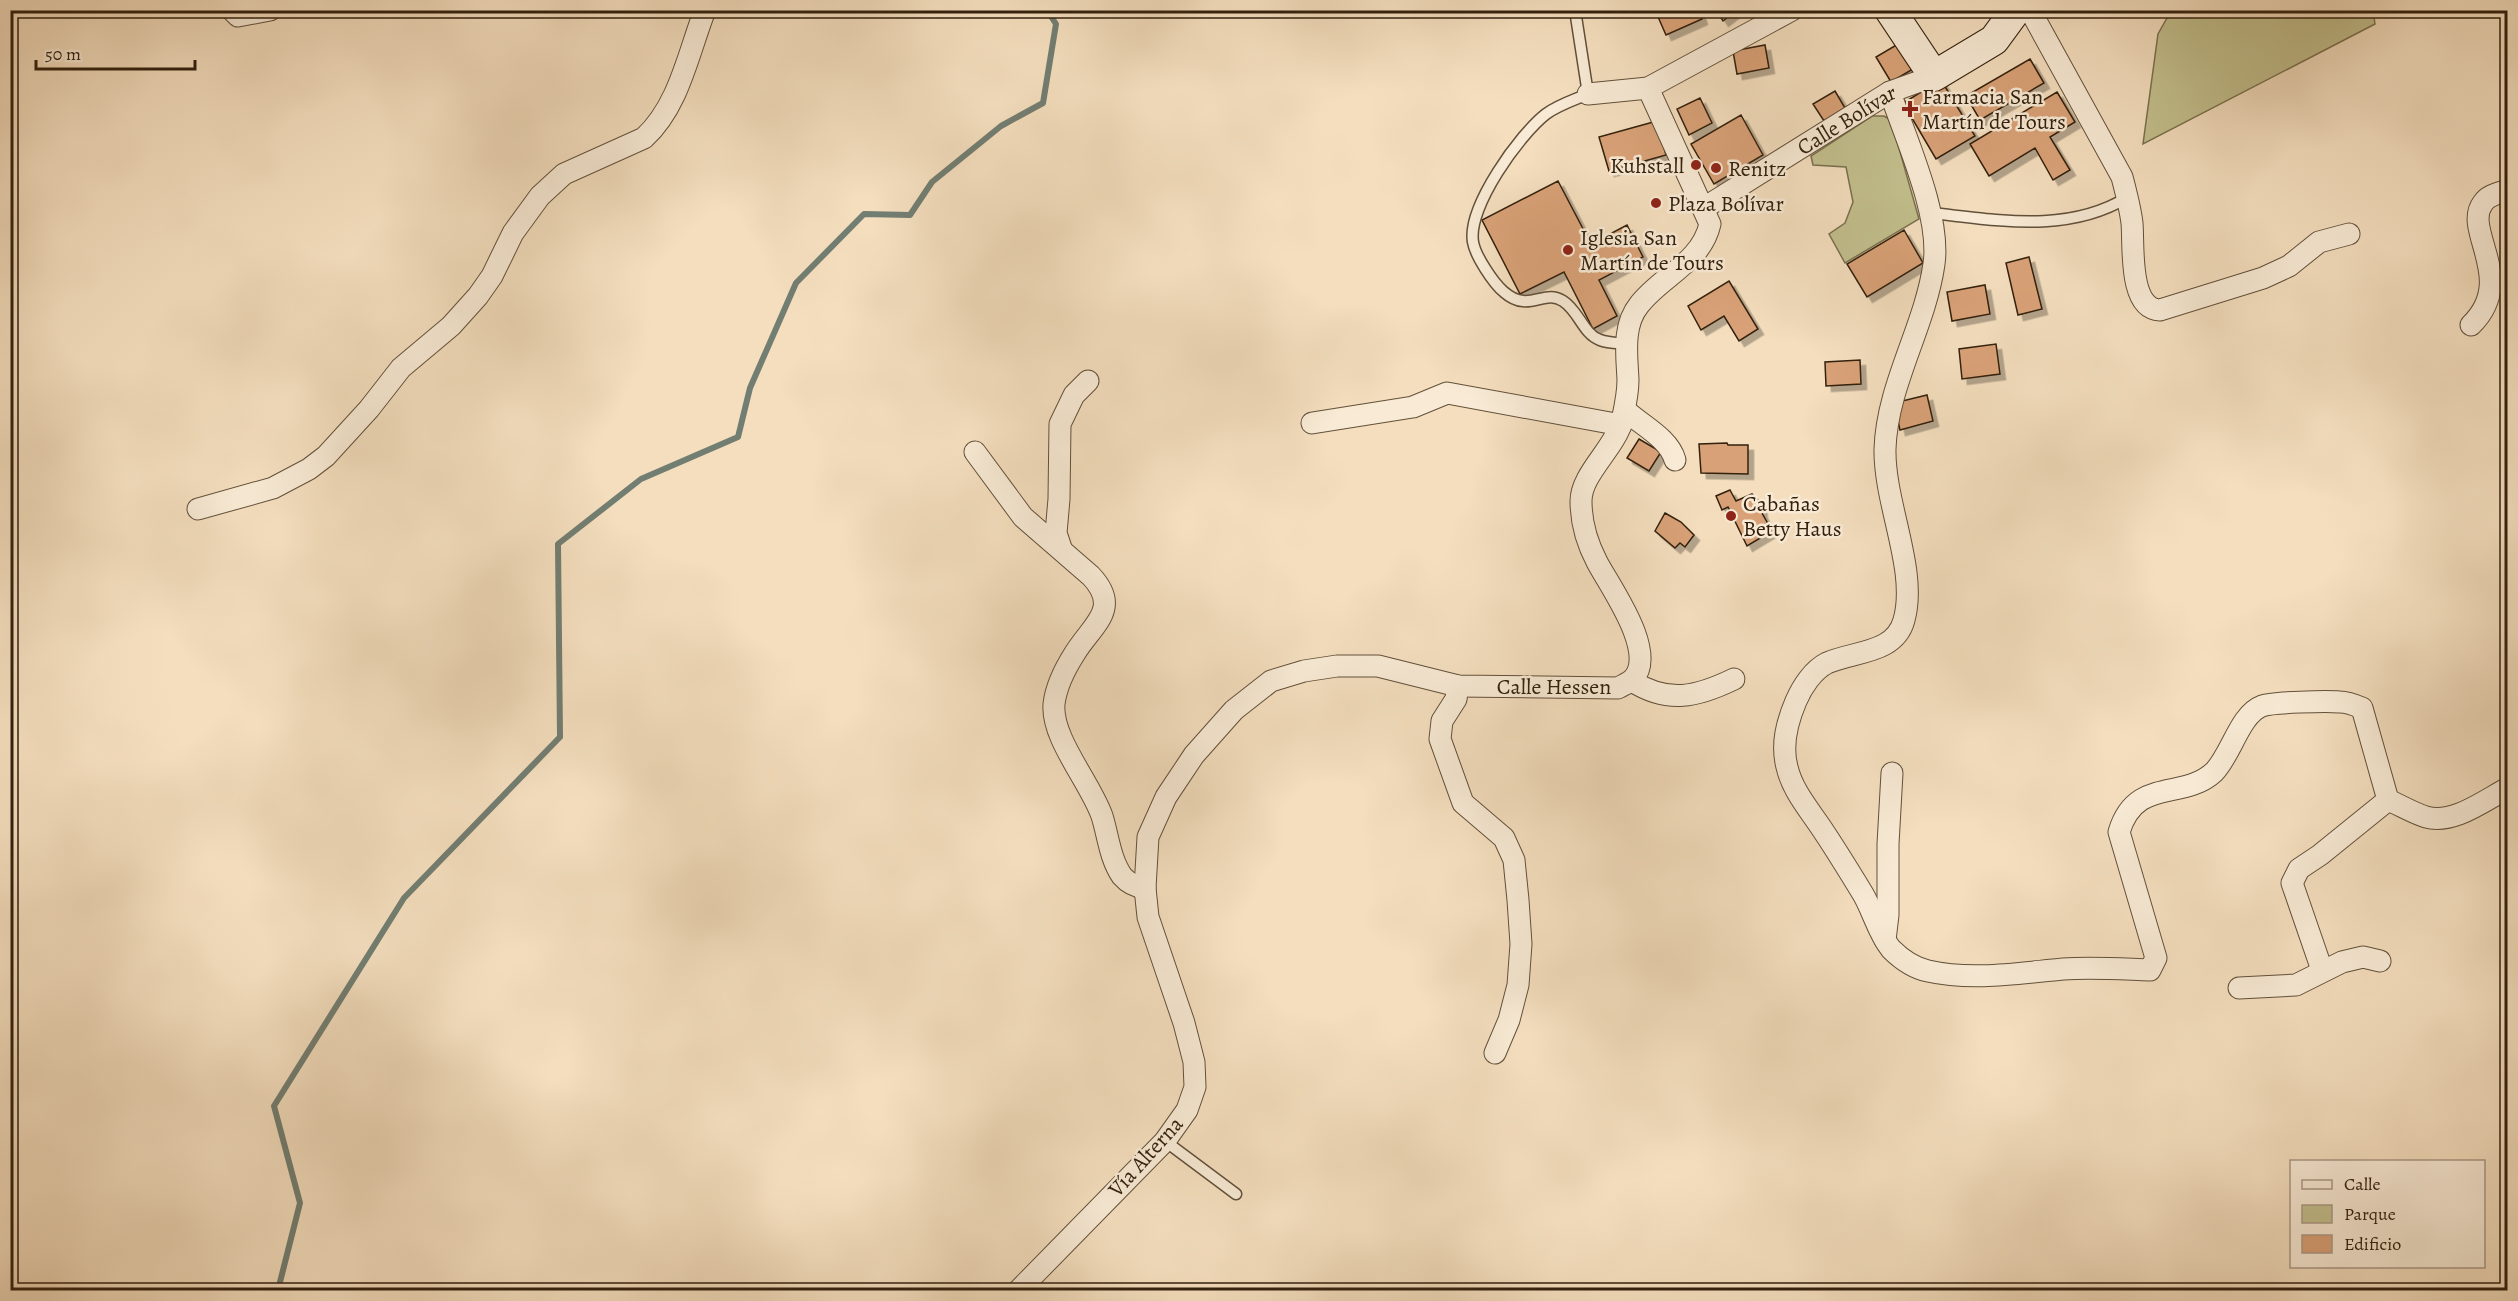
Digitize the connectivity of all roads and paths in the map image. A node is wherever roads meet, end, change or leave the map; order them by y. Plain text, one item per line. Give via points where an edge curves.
1 (232, 10) edge
2 (270, 10) edge
3 (705, 10) edge
4 (1575, 10) edge
5 (1792, 10) edge
6 (1890, 10) edge
7 (2016, 10) edge
8 (2030, 10) edge
9 (1934, 76) junction
10 (1648, 88) junction
11 (1890, 92) junction
12 (1588, 94) junction
13 (2508, 190) edge
14 (2128, 197) junction
15 (1704, 208) junction
16 (1931, 213) junction
17 (2349, 234) dead end
18 (2471, 325) dead end
19 (1627, 344) junction
20 (1088, 381) dead end
21 (1623, 417) junction
22 (1312, 423) dead end
23 (975, 452) dead end
24 (1675, 460) dead end
25 (198, 509) dead end
26 (1061, 549) junction
27 (1734, 679) dead end
28 (1632, 681) junction
29 (1458, 686) junction
30 (1892, 773) dead end
31 (2508, 788) edge
32 (2388, 800) junction
33 (1146, 888) junction
34 (1885, 940) junction
35 (2380, 961) dead end
36 (2322, 970) junction
37 (2239, 988) dead end
38 (1495, 1053) dead end
39 (1165, 1141) junction
40 (1236, 1194) dead end
41 (1019, 1290) edge

1 - 2 street via 238,16
3 - 25 street via 671,104 654,129 644,138 564,174 540,196 513,233 478,296 451,326 401,368 326,456 273,488
4 - 12 lane
5 - 10 street
6 - 9 street
7 - 9 street, Calle Bolívar via 1994,40
8 - 14 street via 2121,177
9 - 11 street, Calle Bolívar
10 - 12 street
10 - 15 street
11 - 15 street, Calle Bolívar
11 - 16 street
12 - 19 lane via 1548,113 1527,132 1501,166 1481,202 1473,242 1501,290 1514,300 1525,303 1555,297 1578,314 1592,336
13 - 18 street via 2489,197 2480,208 2479,220 2494,275 2493,295
14 - 16 lane via 2094,214 2066,220 2018,222
14 - 17 street via 2136,285 2147,306 2155,310 2263,278 2289,266 2319,242
15 - 19 street, Calle Hessen via 1710,225 1707,238 1698,252 1638,306 1629,324
16 - 34 street via 1934,264 1892,402 1885,448 1890,499 1907,578 1904,623 1886,645 1826,664 1814,673 1797,697 1784,743 1786,767 1797,793 1847,866
19 - 21 street, Calle Hessen via 1628,381
20 - 26 street via 1074,395 1060,424 1056,533
21 - 22 street via 1448,393 1413,407
21 - 24 street via 1665,442
21 - 28 street, Calle Hessen via 1581,495 1581,519 1597,562 1637,641 1640,658
23 - 26 street via 1023,517
26 - 33 street via 1101,586 1105,604 1099,622 1075,652 1061,680 1054,702 1057,727 1089,784 1123,877 1135,887
27 - 28 street via 1697,694 1673,697
28 - 29 street, Calle Hessen via 1618,688
29 - 33 street, Calle Hessen via 1378,666 1337,666 1271,681 1234,710 1194,755 1166,797 1148,837
29 - 38 street via 1456,699 1442,721 1440,739 1462,803 1503,838 1514,860 1521,944 1518,986
30 - 34 street
31 - 32 street via 2443,818 2428,818
32 - 34 street via 2362,708 2341,702 2263,706 2251,712 2214,772 2135,803 2124,817 2119,832 2156,958 2150,970 2062,969 1963,976 1917,968
32 - 36 street via 2294,876 2292,883
33 - 39 street, Vía Alterna via 1148,917 1194,1062 1194,1088 1187,1110
35 - 36 street via 2363,957
36 - 37 street via 2296,985
39 - 40 lane
39 - 41 street, Vía Alterna

